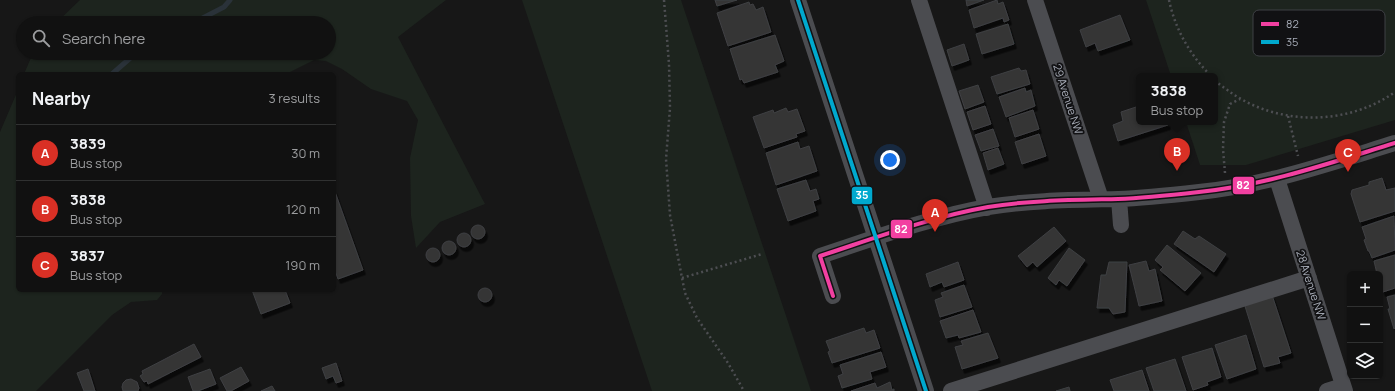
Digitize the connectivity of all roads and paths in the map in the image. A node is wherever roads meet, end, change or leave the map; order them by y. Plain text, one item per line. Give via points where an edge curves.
1 (664, 0) edge
2 (798, 0) edge
3 (919, 0) edge
4 (1035, 0) edge
5 (1169, 0) edge
6 (1208, 73) edge
7 (1218, 82) edge
8 (1395, 92) edge
9 (1240, 99) junction
10 (1288, 116) junction
11 (1395, 143) edge
12 (1298, 156) dead end
13 (1226, 173) dead end
14 (1277, 179) junction
15 (1101, 199) junction
16 (1119, 199) junction
17 (987, 208) junction
18 (1121, 224) dead end
19 (876, 238) junction
20 (762, 254) dead end
21 (682, 278) junction
22 (1309, 278) junction
23 (833, 296) dead end
24 (1344, 388) edge
25 (744, 391) edge
26 (926, 391) edge
27 (951, 391) edge
28 (1327, 391) edge

1 - 21 path via 670,64 666,159 670,215
2 - 19 street
3 - 17 street
4 - 15 street, 29 Avenue NW
5 - 6 path via 1182,38
7 - 9 path
8 - 10 path via 1353,113 1321,118
9 - 10 path via 1263,110
9 - 13 path via 1230,104 1224,122 1223,149
10 - 12 path
11 - 14 street
14 - 16 street via 1201,192
14 - 22 street, 28 Avenue NW
15 - 16 street
15 - 17 street via 1042,201
16 - 18 street
17 - 19 street via 944,217
19 - 23 street via 820,256
19 - 26 street
20 - 21 path
21 - 25 path via 685,293 697,318
22 - 24 street, 28 Avenue NW
22 - 27 street
24 - 28 street

